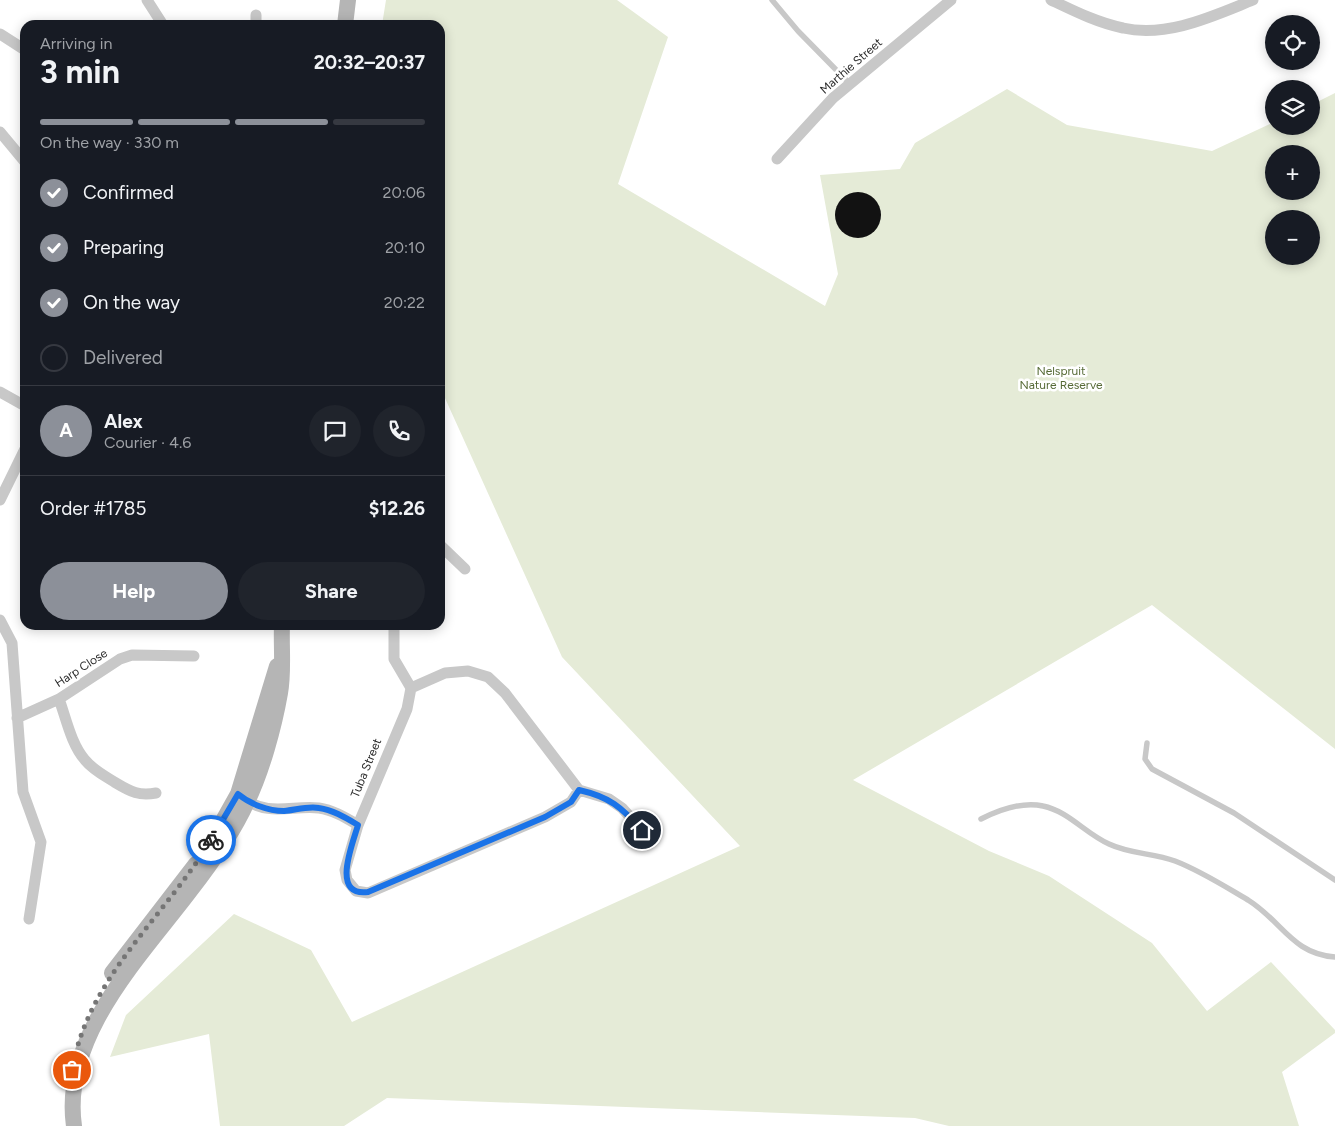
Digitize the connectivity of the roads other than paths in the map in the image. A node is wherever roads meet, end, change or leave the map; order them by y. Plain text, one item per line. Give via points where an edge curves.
1 (147, 0) edge
2 (348, 0) edge
3 (772, 0) edge
4 (951, 0) edge
5 (1051, 0) edge
6 (1253, 0) edge
7 (160, 20) edge
8 (346, 20) edge
9 (0, 34) edge
10 (20, 47) edge
11 (850, 84) junction
12 (0, 132) edge
13 (20, 156) edge
14 (776, 159) dead end
15 (0, 392) edge
16 (20, 403) edge
17 (20, 459) edge
18 (0, 500) edge
19 (445, 550) edge
20 (465, 568) dead end
21 (0, 620) edge
22 (282, 630) edge
23 (394, 630) edge
24 (194, 656) dead end
25 (411, 688) junction
26 (59, 699) junction
27 (17, 718) junction
28 (1148, 743) dead end
29 (579, 790) junction
30 (156, 793) dead end
31 (243, 798) junction
32 (981, 819) dead end
33 (358, 825) junction
34 (642, 830) dead end
35 (1335, 880) edge
36 (29, 919) dead end
37 (1335, 957) edge
38 (68, 1126) edge
39 (74, 1126) edge

1 - 7 street
2 - 8 main road
3 - 11 lane
4 - 11 street, Marthie Street
5 - 6 street via 1124,28 1160,30 1207,18
9 - 10 street
11 - 14 street, Marthie Street
12 - 13 street
15 - 16 street
17 - 18 street
19 - 20 street
21 - 27 street via 12,643
22 - 31 main road via 281,658 275,670
23 - 25 street via 394,659
24 - 26 street, Harp Close via 132,655 120,659
25 - 29 street via 445,673 468,671 488,677 505,693
25 - 33 street, Tuba Street via 407,709
26 - 27 street, Harp Close
26 - 30 street via 78,749 95,770 133,793
27 - 36 street via 24,792 41,842
28 - 35 lane via 1145,759 1152,769 1234,813
29 - 33 street, Tuba Street via 571,802 545,817 361,893 351,887 345,870
29 - 34 street via 609,799
31 - 33 street via 284,811 320,808
31 - 38 main road via 189,874 121,960 87,1018 75,1051 68,1089
31 - 39 main road via 192,889 128,969 96,1022 81,1058 75,1091
32 - 37 lane via 1022,805 1044,806 1107,844 1129,853 1174,861 1209,876 1250,902 1300,947 1319,956

